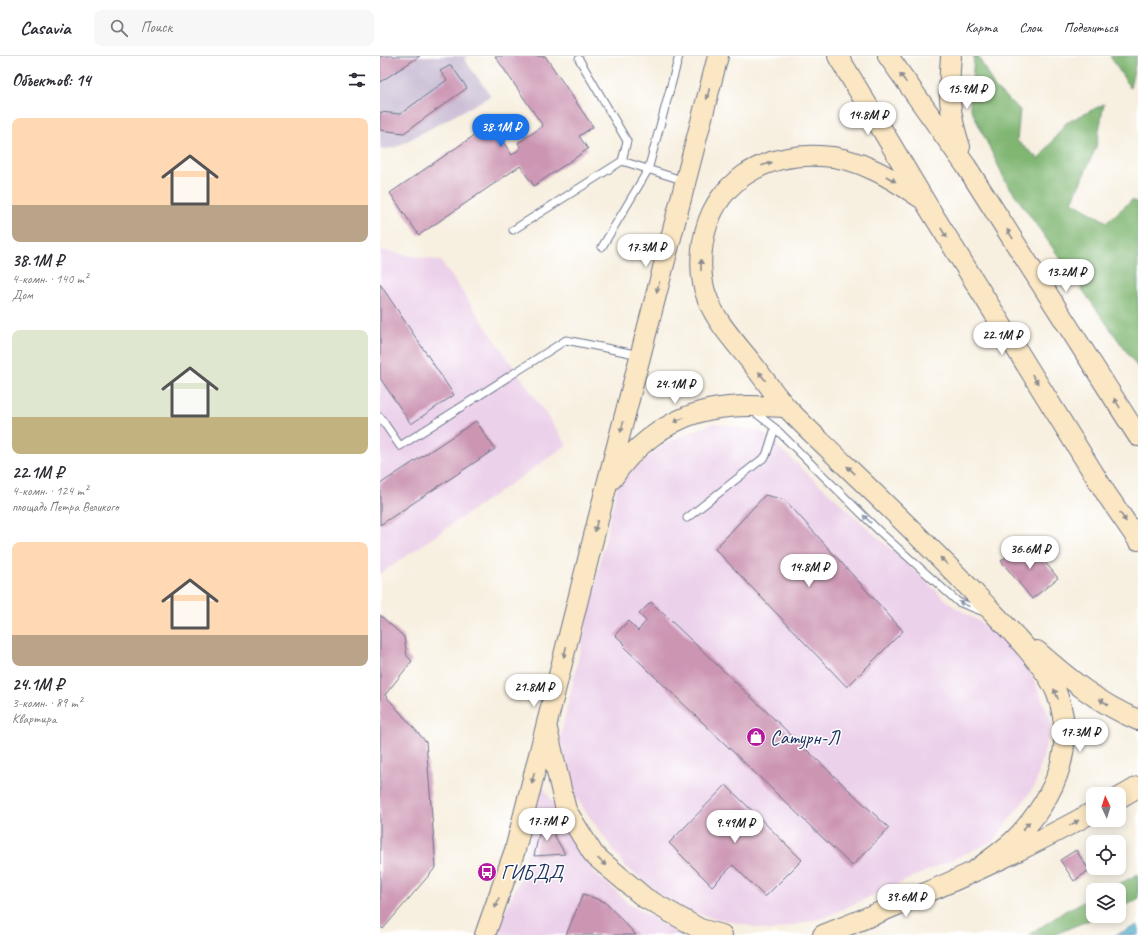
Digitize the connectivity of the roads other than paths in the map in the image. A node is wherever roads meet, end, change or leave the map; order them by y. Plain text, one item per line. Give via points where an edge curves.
1 (679, 56) edge
2 (718, 56) edge
3 (838, 56) edge
4 (888, 56) edge
5 (951, 56) edge
6 (578, 59) dead end
7 (622, 161) junction
8 (966, 166) junction
9 (648, 170) junction
10 (686, 181) junction
11 (924, 200) junction
12 (512, 230) dead end
13 (602, 247) dead end
14 (640, 355) junction
15 (747, 406) junction
16 (786, 407) junction
17 (380, 417) edge
18 (775, 428) junction
19 (1138, 436) edge
20 (606, 488) junction
21 (686, 518) dead end
22 (1138, 540) edge
23 (1000, 620) junction
24 (1138, 720) edge
25 (546, 725) junction
26 (1138, 788) edge
27 (1126, 794) edge
28 (1086, 816) edge
29 (976, 870) junction
30 (485, 935) edge
31 (722, 935) edge
32 (823, 935) edge

1 - 9 lane
2 -> 10 main road
3 - 11 main road
8 -> 4 main road
5 - 8 main road via 948,88 952,124
6 - 7 lane via 627,141
7 - 9 lane
7 - 12 lane
19 -> 8 main road
9 - 10 lane
9 - 13 lane
10 -> 14 main road
16 -> 11 main road via 721,324 708,301 701,276 701,254 705,230 715,205 734,182 759,166 792,156 824,156 857,163 889,177
11 -> 22 main road via 1107,495
14 - 17 lane via 566,340 400,446
14 -> 20 main road
15 - 16 main road
15 - 18 lane
15 -> 20 main road via 701,412 672,424 646,441 626,460
23 -> 16 main road via 949,566
18 - 21 lane via 766,456
23 -> 18 lane via 958,602 879,531
20 -> 25 main road
24 -> 23 main road via 1118,711 1076,684
29 -> 23 main road via 1016,838 1038,812 1054,785 1064,753 1065,724 1056,692 1036,661
25 -> 30 main road via 516,850
25 -> 31 main road via 566,810 594,855 644,898 700,930
26 - 27 main road
29 -> 28 main road via 1042,841
29 - 32 main road

